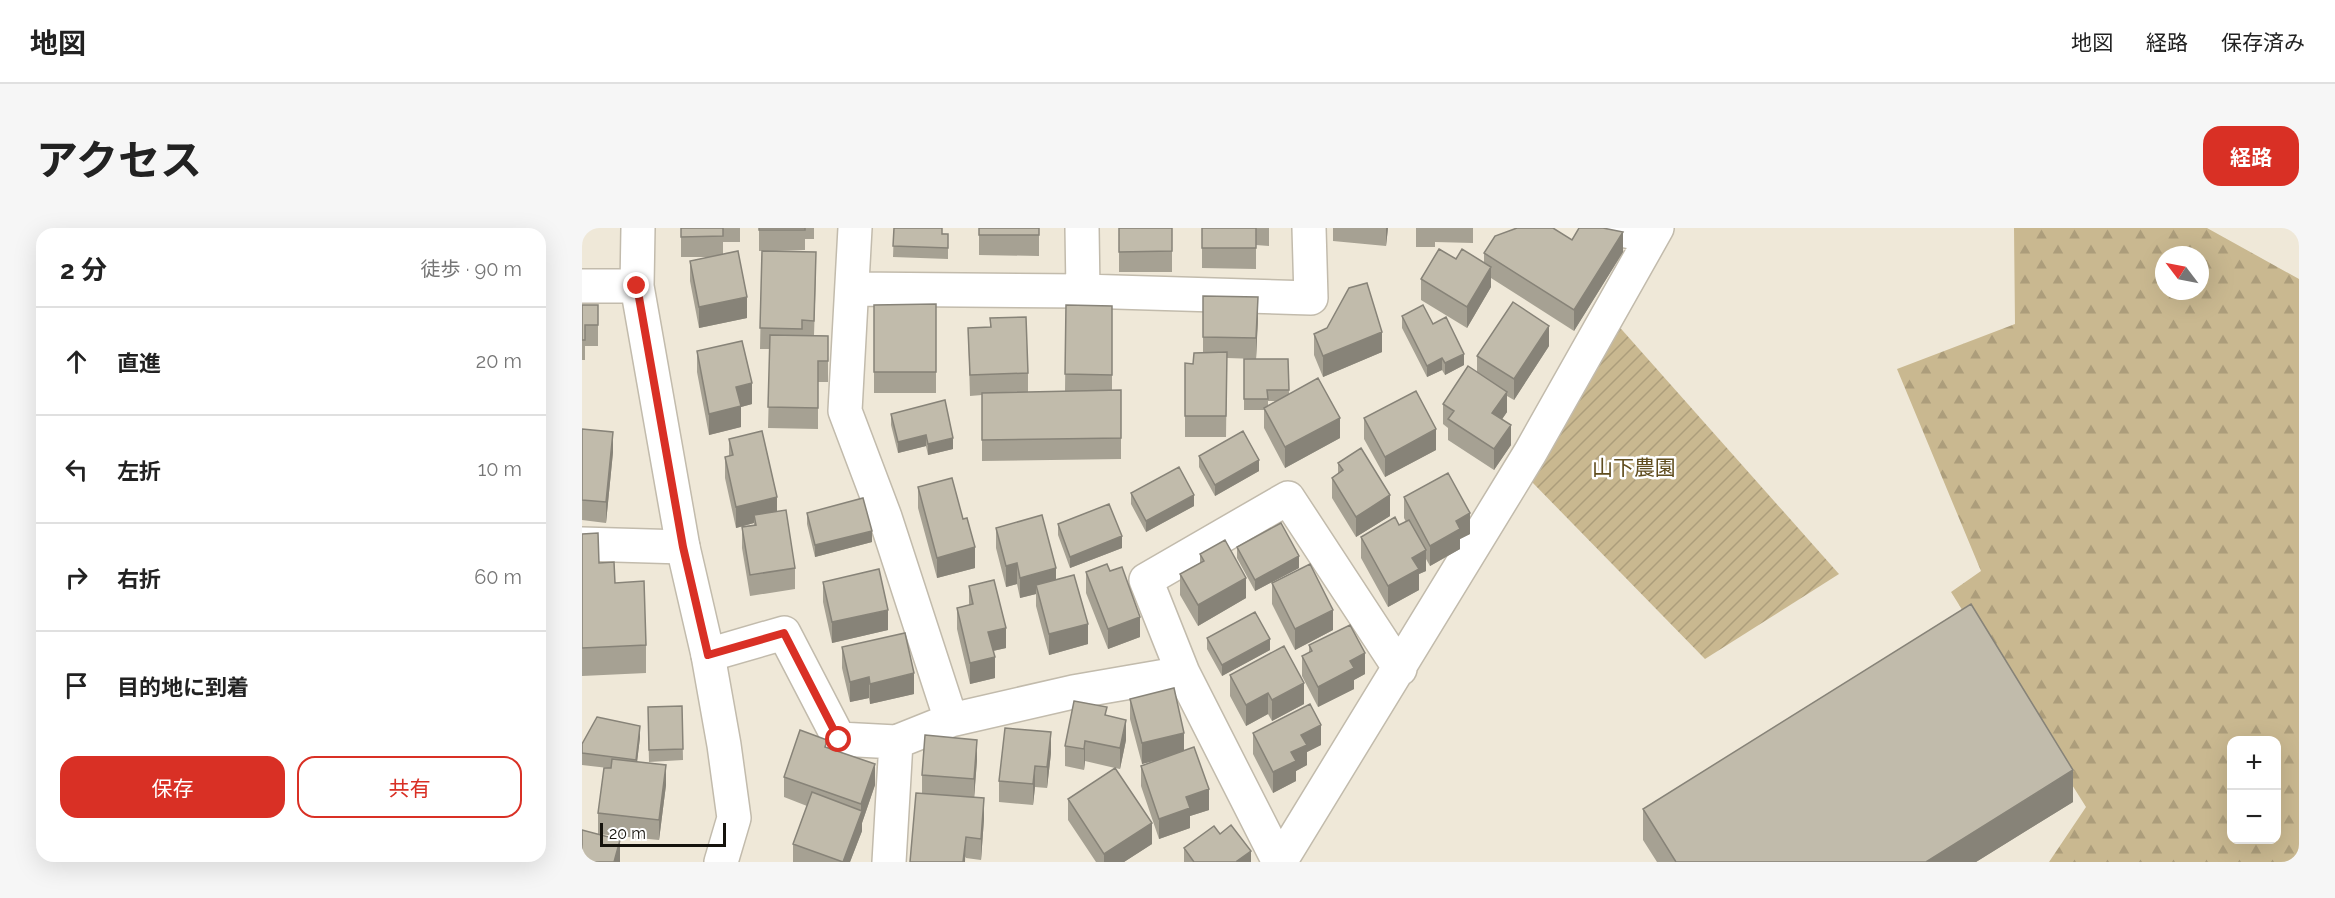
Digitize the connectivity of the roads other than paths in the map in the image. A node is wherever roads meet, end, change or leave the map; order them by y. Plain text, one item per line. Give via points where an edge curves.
1 (638, 228) edge
2 (855, 228) edge
3 (1082, 228) edge
4 (1309, 228) edge
5 (1612, 228) edge
6 (1654, 232) edge
7 (582, 286) edge
8 (637, 286) junction
9 (853, 289) junction
10 (1083, 291) junction
11 (582, 544) edge
12 (683, 547) junction
13 (708, 655) junction
14 (1400, 669) junction
15 (1184, 673) junction
16 (951, 720) junction
17 (896, 742) junction
18 (721, 862) edge
19 (889, 862) edge
20 (1280, 862) edge

1 - 8 street
2 - 9 street
3 - 10 street
4 - 10 street via 1311,298
5 - 6 street
6 - 14 street via 1530,453
7 - 8 street
8 - 12 street
9 - 10 street
9 - 16 street via 845,411 885,517
11 - 12 street
12 - 13 street
13 - 17 street via 784,633 839,740
13 - 18 street via 734,818
14 - 15 street via 1288,498 1146,580
14 - 20 street
15 - 16 street via 1072,692
15 - 20 street
16 - 17 street
17 - 19 street

